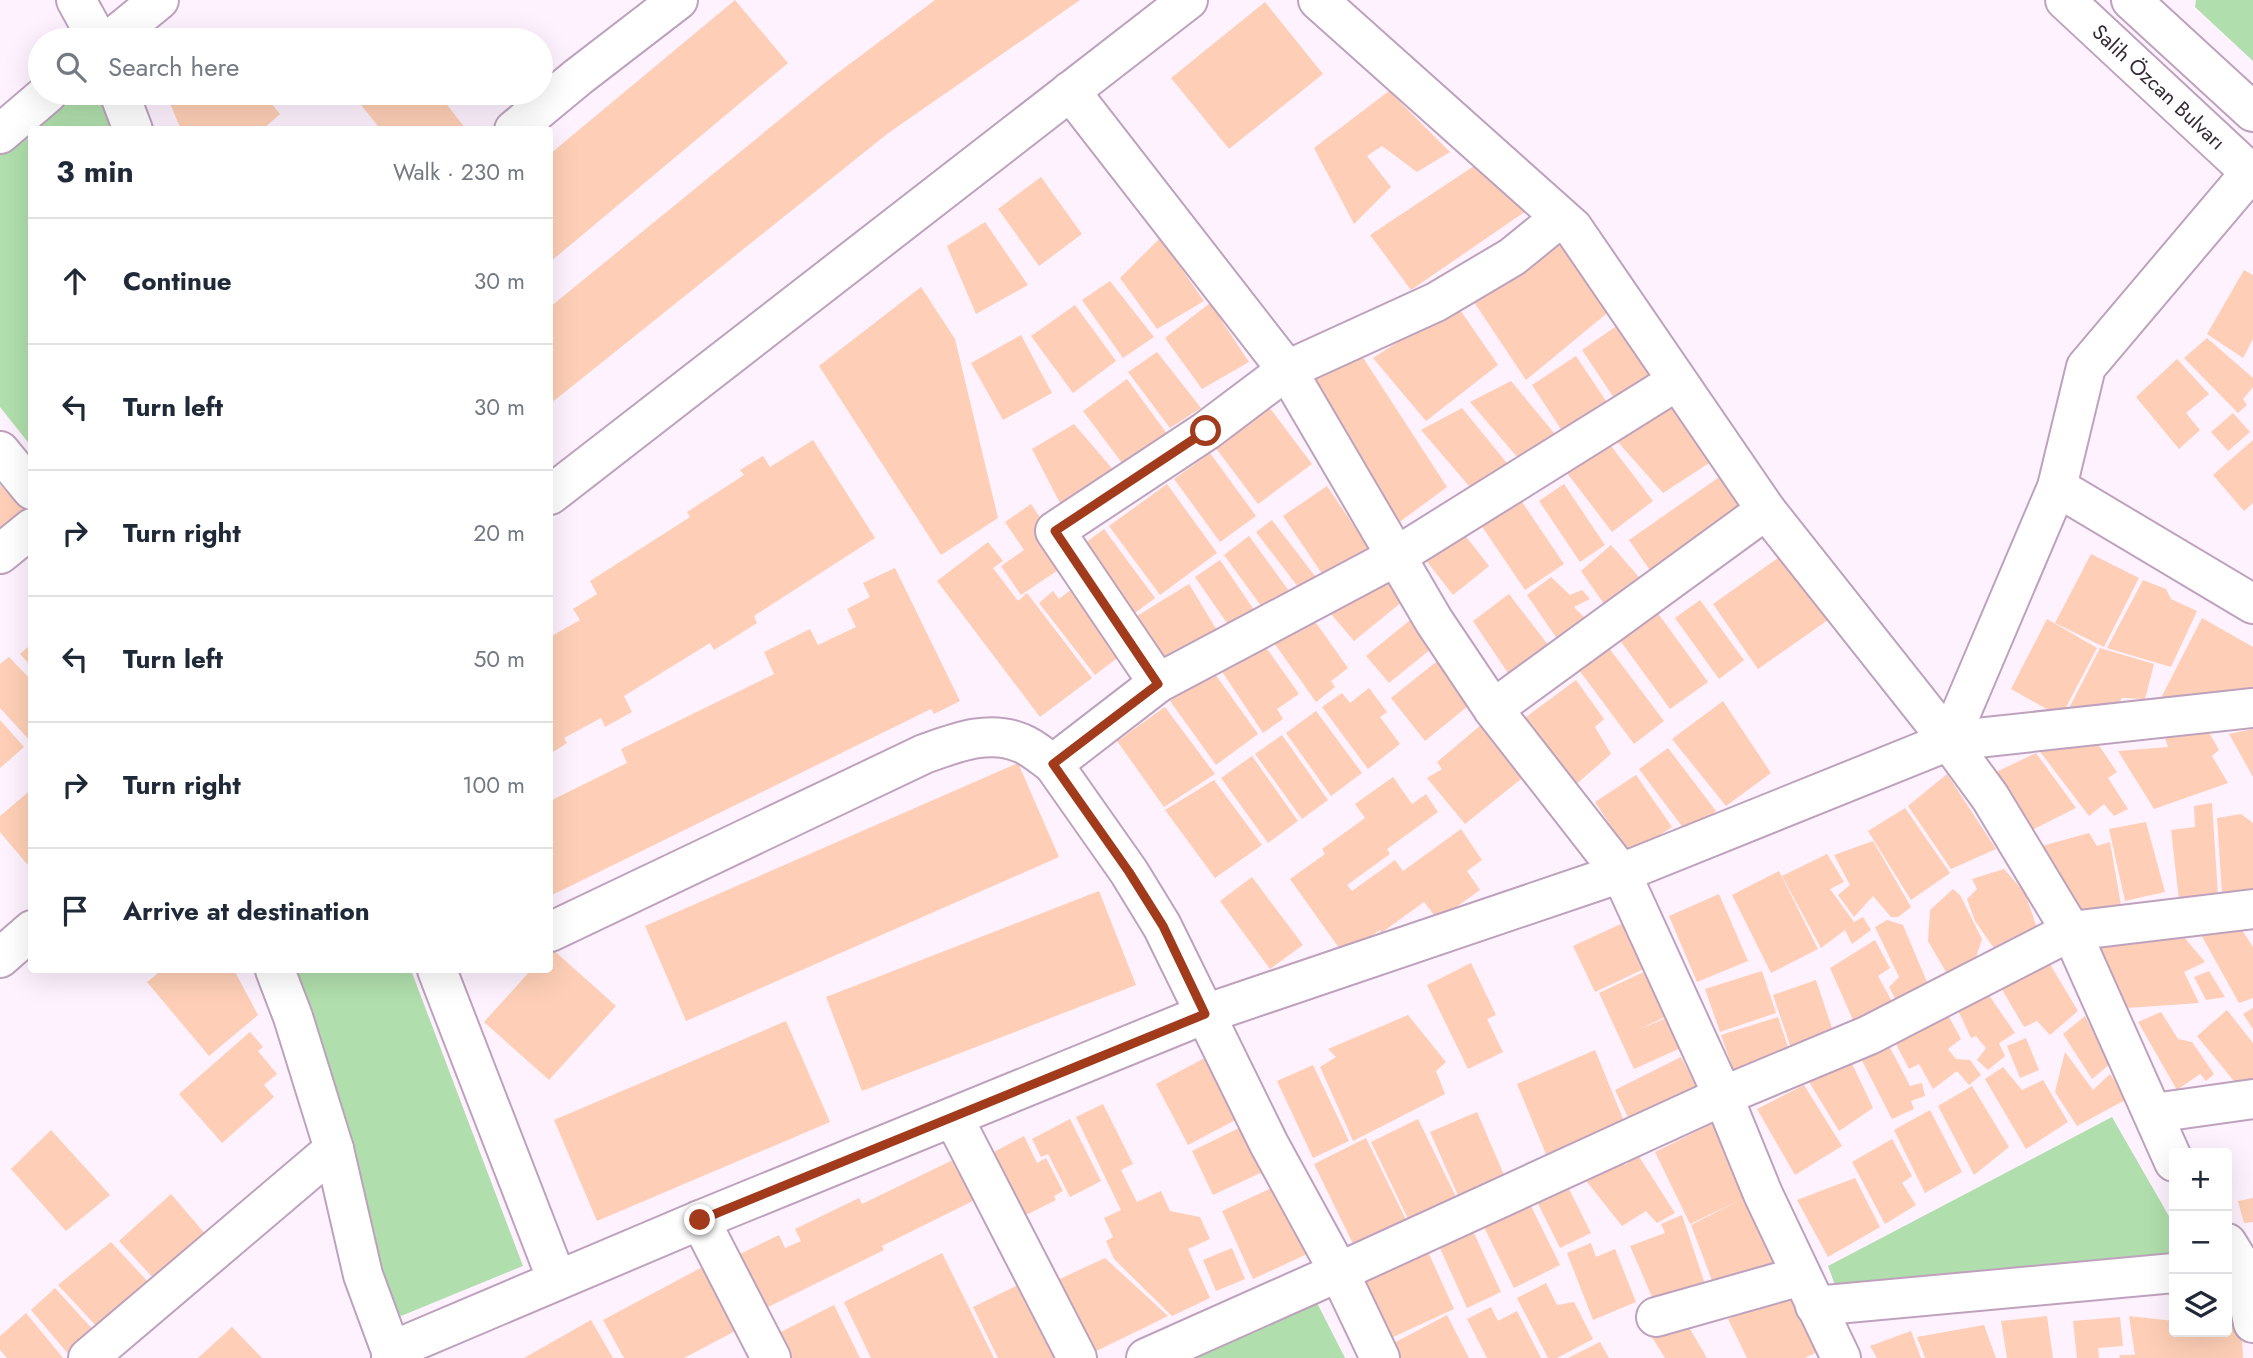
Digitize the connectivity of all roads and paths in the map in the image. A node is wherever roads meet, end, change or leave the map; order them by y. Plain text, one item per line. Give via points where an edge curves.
1 (76, 0) edge
2 (159, 0) edge
3 (678, 0) edge
4 (1188, 0) edge
5 (1318, 0) edge
6 (2065, 0) edge
7 (2135, 1) edge
8 (91, 28) edge
9 (125, 28) edge
10 (1070, 91) junction
11 (553, 97) edge
12 (34, 105) edge
13 (124, 105) edge
14 (544, 105) edge
15 (2253, 112) edge
16 (131, 126) edge
17 (519, 126) edge
18 (0, 134) edge
19 (2252, 174) edge
20 (1560, 218) junction
21 (1287, 370) junction
22 (1677, 381) junction
23 (0, 451) edge
24 (28, 485) edge
25 (2057, 487) junction
26 (553, 493) edge
27 (1766, 510) junction
28 (28, 531) edge
29 (0, 554) edge
30 (1395, 557) junction
31 (2253, 604) edge
32 (1158, 684) junction
33 (2253, 708) edge
34 (1493, 709) junction
35 (1949, 741) junction
36 (1053, 764) junction
37 (1621, 873) junction
38 (2253, 909) edge
39 (553, 931) edge
40 (2071, 931) junction
41 (28, 934) edge
42 (0, 958) edge
43 (276, 973) edge
44 (450, 974) edge
45 (1205, 1014) junction
46 (1723, 1096) junction
47 (2253, 1099) edge
48 (2154, 1113) junction
49 (953, 1116) junction
50 (334, 1149) junction
51 (2169, 1154) edge
52 (700, 1220) junction
53 (1339, 1272) junction
54 (2169, 1273) edge
55 (557, 1280) junction
56 (1808, 1291) junction
57 (1656, 1317) dead end
58 (391, 1355) edge
59 (88, 1358) edge
60 (771, 1358) edge
61 (1077, 1358) edge
62 (1146, 1358) edge
63 (1380, 1358) edge
64 (1841, 1358) edge

1 - 8 street
2 - 9 street
3 - 11 street
4 - 10 street
5 - 20 street
6 - 19 street, Salih Özcan Bulvarı
7 - 15 street
10 - 21 street
10 - 26 street
12 - 18 street
13 - 16 street
14 - 17 street
19 - 25 street via 2086,367
20 - 21 street via 1512,257 1436,302
20 - 22 street via 1573,228
21 - 30 street
21 - 32 street via 1206,431 1055,531
22 - 27 street
22 - 30 street
23 - 24 street
25 - 31 street
25 - 35 street
27 - 34 street
27 - 35 street
28 - 29 street
30 - 32 street
30 - 34 street
32 - 36 street
33 - 35 street
34 - 37 street
35 - 37 street
35 - 40 street via 1990,797
36 - 39 street via 1021,743 999,737 969,739 924,754
36 - 45 street via 1163,926
37 - 45 street
37 - 46 street
38 - 40 street
40 - 46 street via 1869,1035
40 - 48 street
41 - 42 street
43 - 50 street
44 - 55 street
45 - 49 street
45 - 53 street
46 - 53 street
46 - 56 street
47 - 48 street
48 - 51 street
49 - 52 street
49 - 61 street
50 - 58 street via 363,1275
50 - 59 street
52 - 55 street
52 - 60 street
53 - 62 street
53 - 63 street
54 - 56 street
55 - 58 street
56 - 57 street
56 - 64 street

